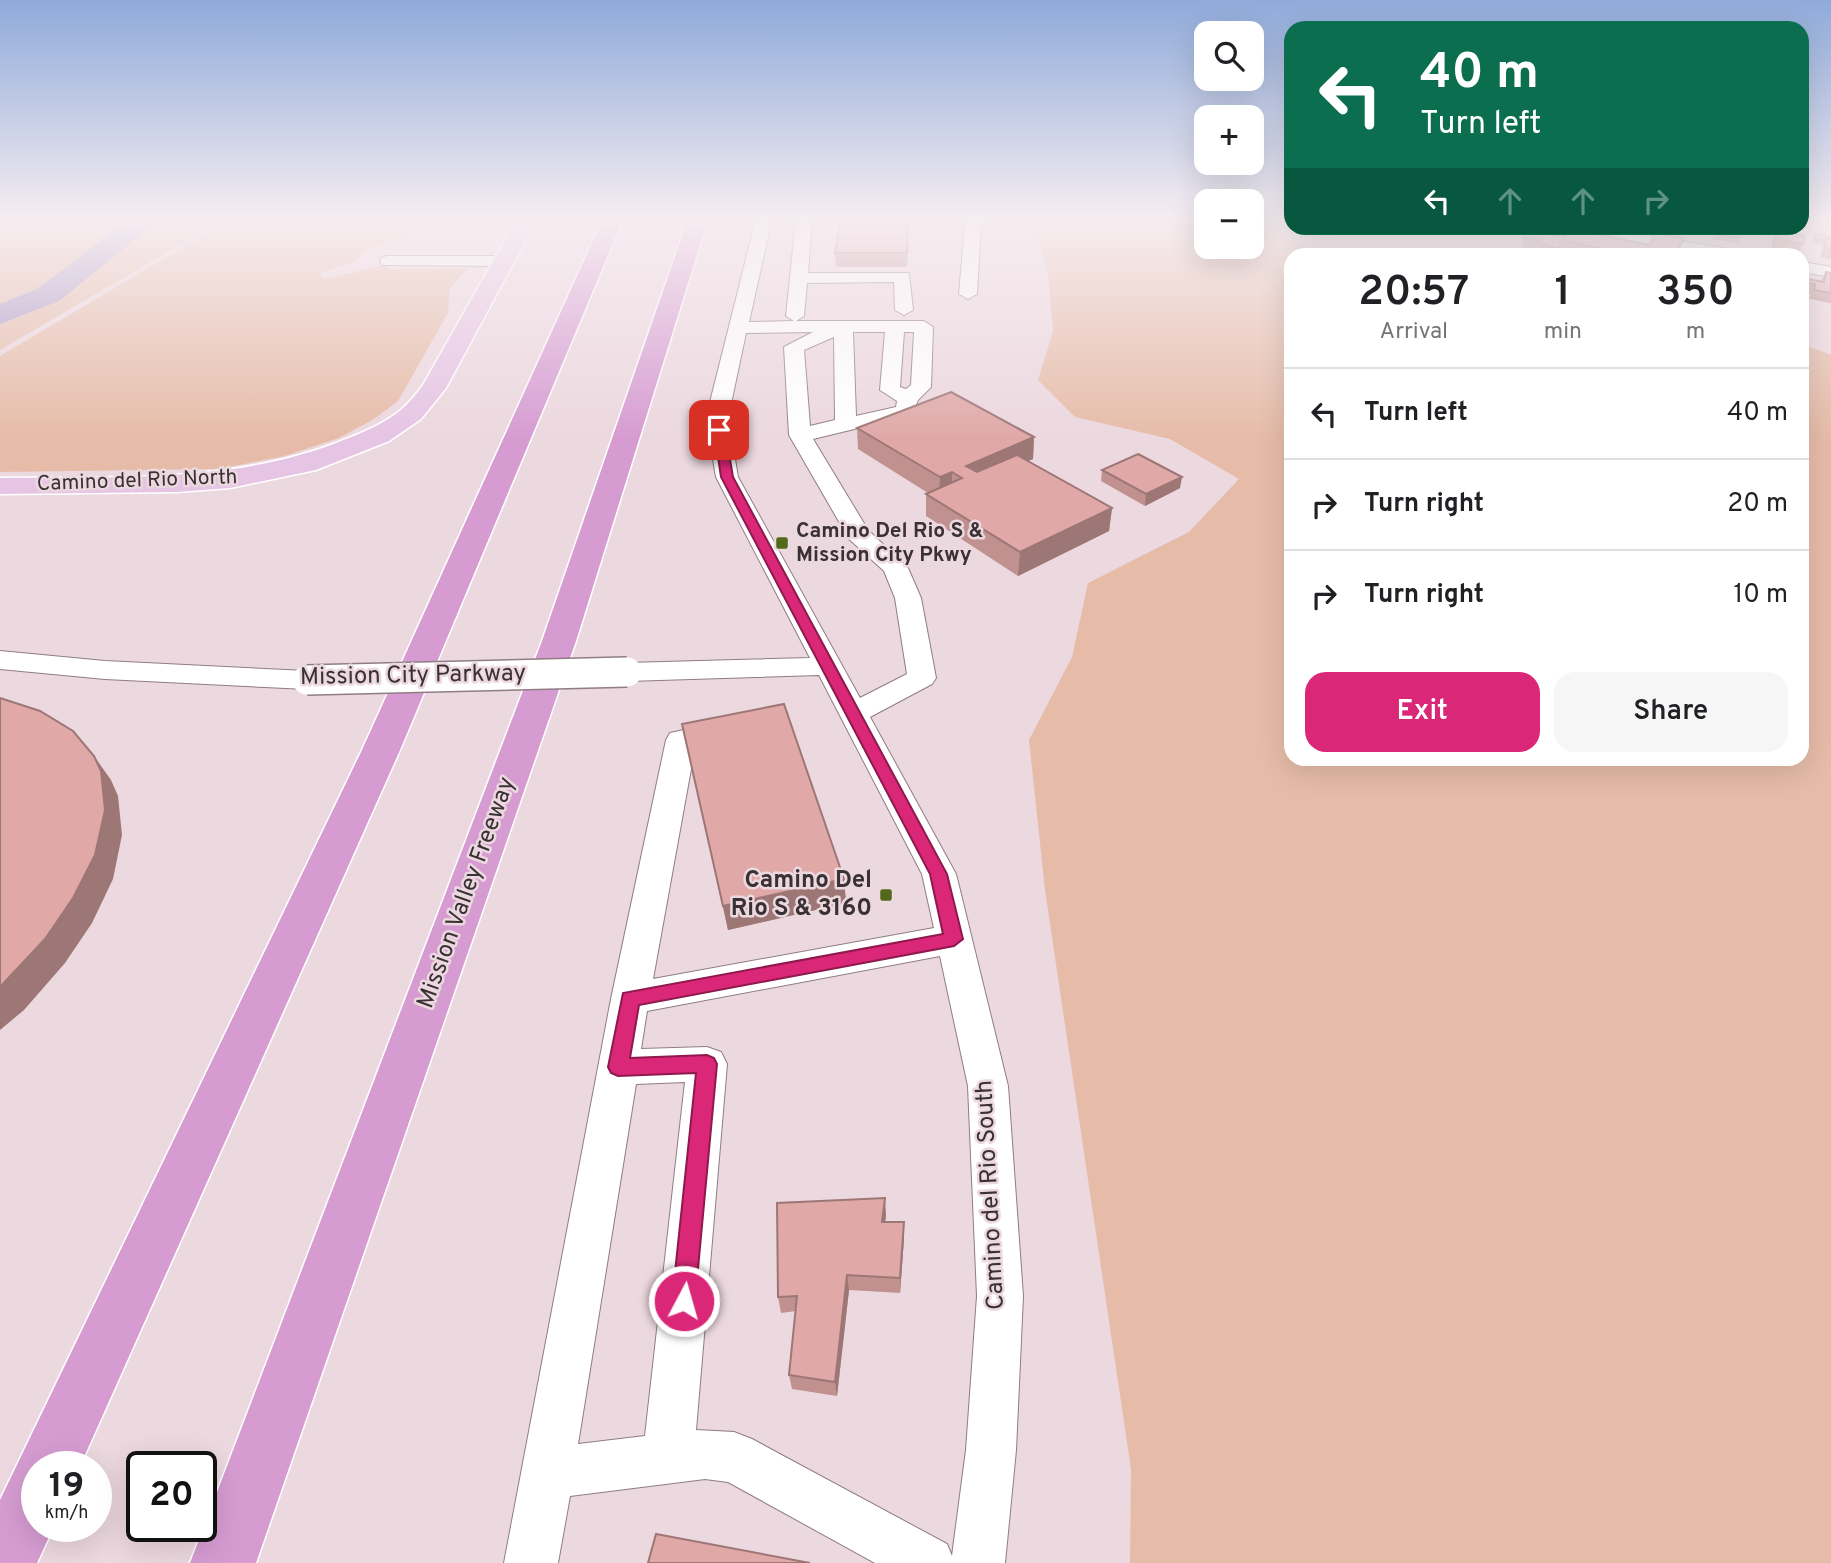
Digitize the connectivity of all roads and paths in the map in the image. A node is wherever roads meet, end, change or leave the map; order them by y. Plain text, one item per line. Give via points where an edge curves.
1 (487, 292) edge
2 (581, 292) edge
3 (674, 292) edge
4 (747, 292) edge
5 (797, 292) edge
6 (852, 292) edge
7 (902, 292) edge
8 (851, 301) dead end
9 (795, 316) dead end
10 (899, 318) junction
11 (843, 326) junction
12 (738, 328) junction
13 (846, 423) junction
14 (800, 435) junction
15 (0, 486) edge
16 (0, 660) edge
17 (827, 666) junction
18 (852, 713) junction
19 (762, 723) edge
20 (954, 939) junction
21 (630, 999) junction
22 (618, 1067) junction
23 (55, 1451) edge
24 (668, 1459) junction
25 (548, 1474) junction
26 (21, 1526) edge
27 (4, 1563) edge
28 (223, 1563) edge
29 (531, 1563) edge
30 (928, 1563) edge
31 (978, 1563) edge

1 - 15 main road, Camino del Rio North via 423,403 398,424 359,445 294,468 230,480
2 - 23 highway via 381,750
3 - 28 highway, Mission Valley Freeway via 559,641
4 - 12 street, Camino del Rio South
5 - 9 street
6 - 8 street
7 - 10 street
10 - 11 street
10 - 13 street via 924,327 921,387 908,398 905,411
11 - 12 street
11 - 13 street
11 - 14 street via 794,347
12 - 17 street, Camino del Rio South via 717,418 727,477
13 - 14 street
14 - 18 street via 858,534 895,568 908,598 922,678
16 - 17 street, Mission City Parkway, bridge via 307,680
17 - 18 street, Camino del Rio South
18 - 20 street, Camino del Rio South via 939,874
19 - 21 street via 681,740
20 - 21 street
20 - 31 street, Camino del Rio South via 988,1086 1000,1296 991,1450
21 - 22 street
22 - 24 street via 707,1064
22 - 25 street
24 - 25 street
24 - 30 street via 705,1454 734,1457
25 - 29 street
26 - 27 highway

